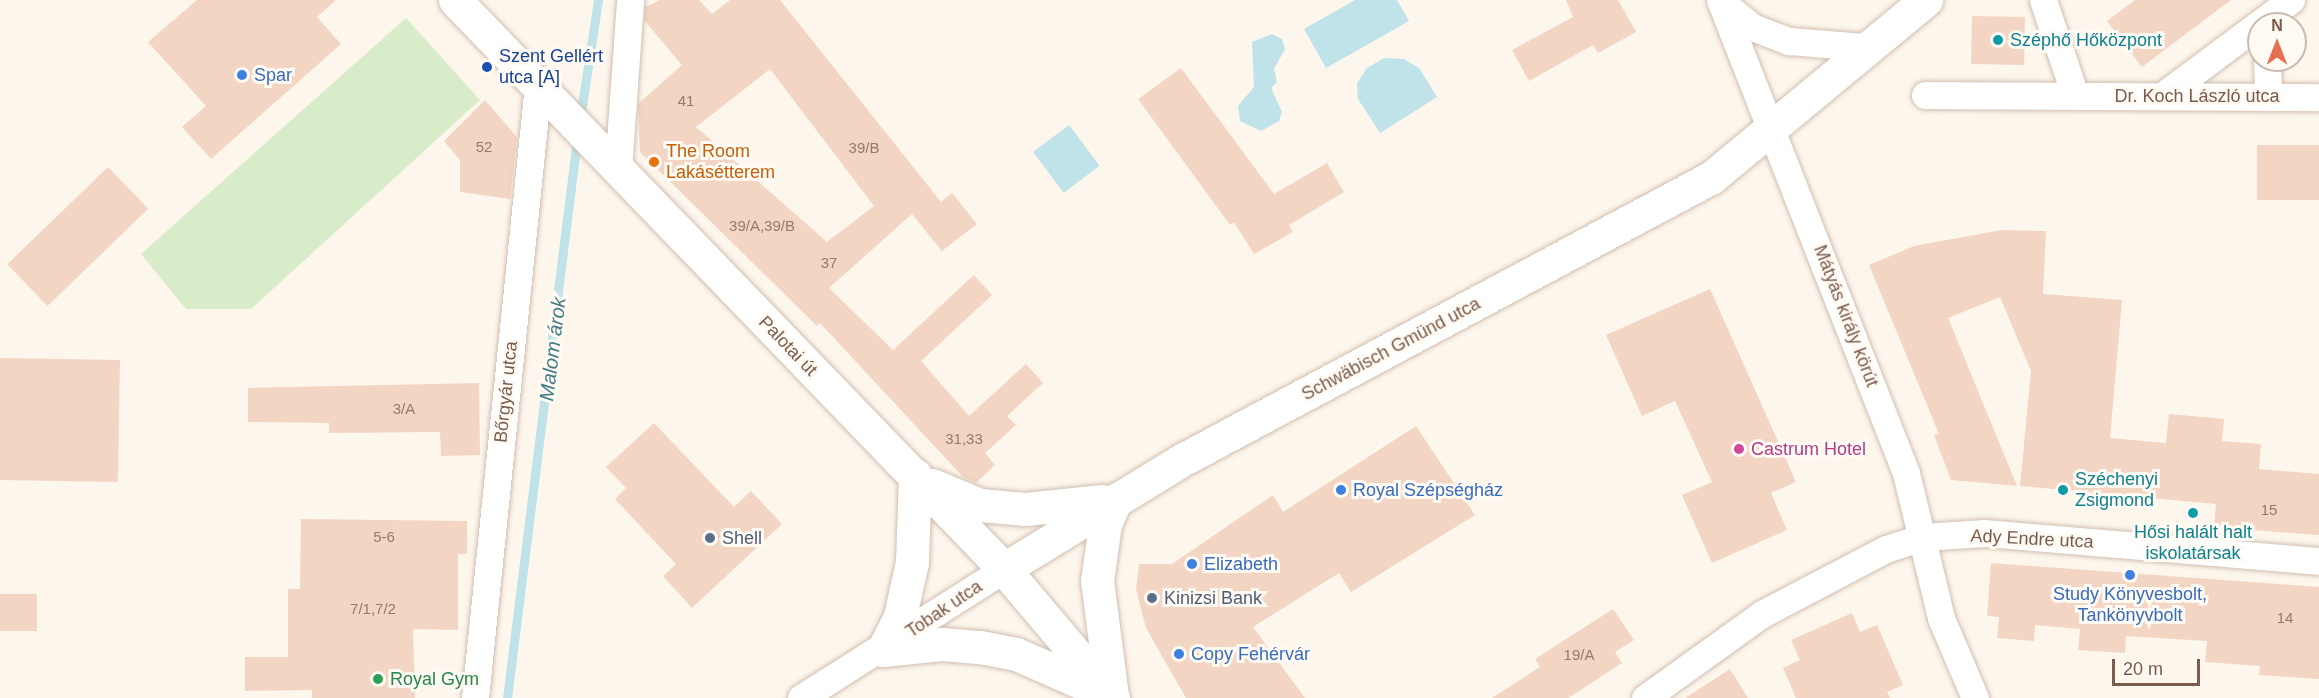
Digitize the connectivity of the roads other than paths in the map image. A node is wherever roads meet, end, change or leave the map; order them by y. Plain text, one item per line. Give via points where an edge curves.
1 (455, 0) edge
2 (630, 0) edge
3 (1720, 0) edge
4 (1926, 0) edge
5 (2043, 0) edge
6 (2291, 0) edge
7 (2277, 12) edge
8 (2247, 35) edge
9 (1864, 47) junction
10 (2264, 72) edge
11 (544, 92) junction
12 (1925, 95) dead end
13 (2075, 95) junction
14 (2162, 96) junction
15 (2259, 97) junction
16 (2319, 97) edge
17 (1772, 124) junction
18 (609, 159) junction
19 (915, 475) junction
20 (1116, 499) junction
21 (1922, 537) junction
22 (2319, 561) edge
23 (1004, 569) junction
24 (883, 650) junction
25 (1113, 697) edge
26 (475, 698) edge
27 (801, 698) edge
28 (1645, 698) edge
29 (1975, 698) edge

1 - 11 main road, Palotai út
2 - 18 street
3 - 9 street via 1752,27 1789,41
3 - 17 street, Mátyás király körút
4 - 9 main road
5 - 13 street
6 - 7 street
8 - 14 street
9 - 17 main road
10 - 15 street
11 - 18 main road, Palotai út
11 - 26 street, Bőrgyár utca
12 - 13 street, Dr. Koch László utca
13 - 14 street, Dr. Koch László utca
14 - 15 street, Dr. Koch László utca
15 - 16 street, Dr. Koch László utca
17 - 20 main road, Schwäbisch Gmünd utca via 1712,177
17 - 21 street, Mátyás király körút via 1906,473
18 - 19 main road, Palotai út
19 - 20 main road via 980,505 1025,509
19 - 23 main road, Palotai út
19 - 24 main road via 912,562 900,616
20 - 23 main road, Schwäbisch Gmünd utca
20 - 25 main road via 1105,524 1097,581
21 - 22 street, Ady Endre utca via 1985,533
21 - 28 street, Ady Endre utca via 1886,549 1762,614
21 - 29 street, Mátyás király körút via 1941,618
23 - 24 street, Tobak utca
23 - 25 main road, Palotai út
24 - 25 main road via 942,644 1016,654
24 - 27 street, Tobak utca

